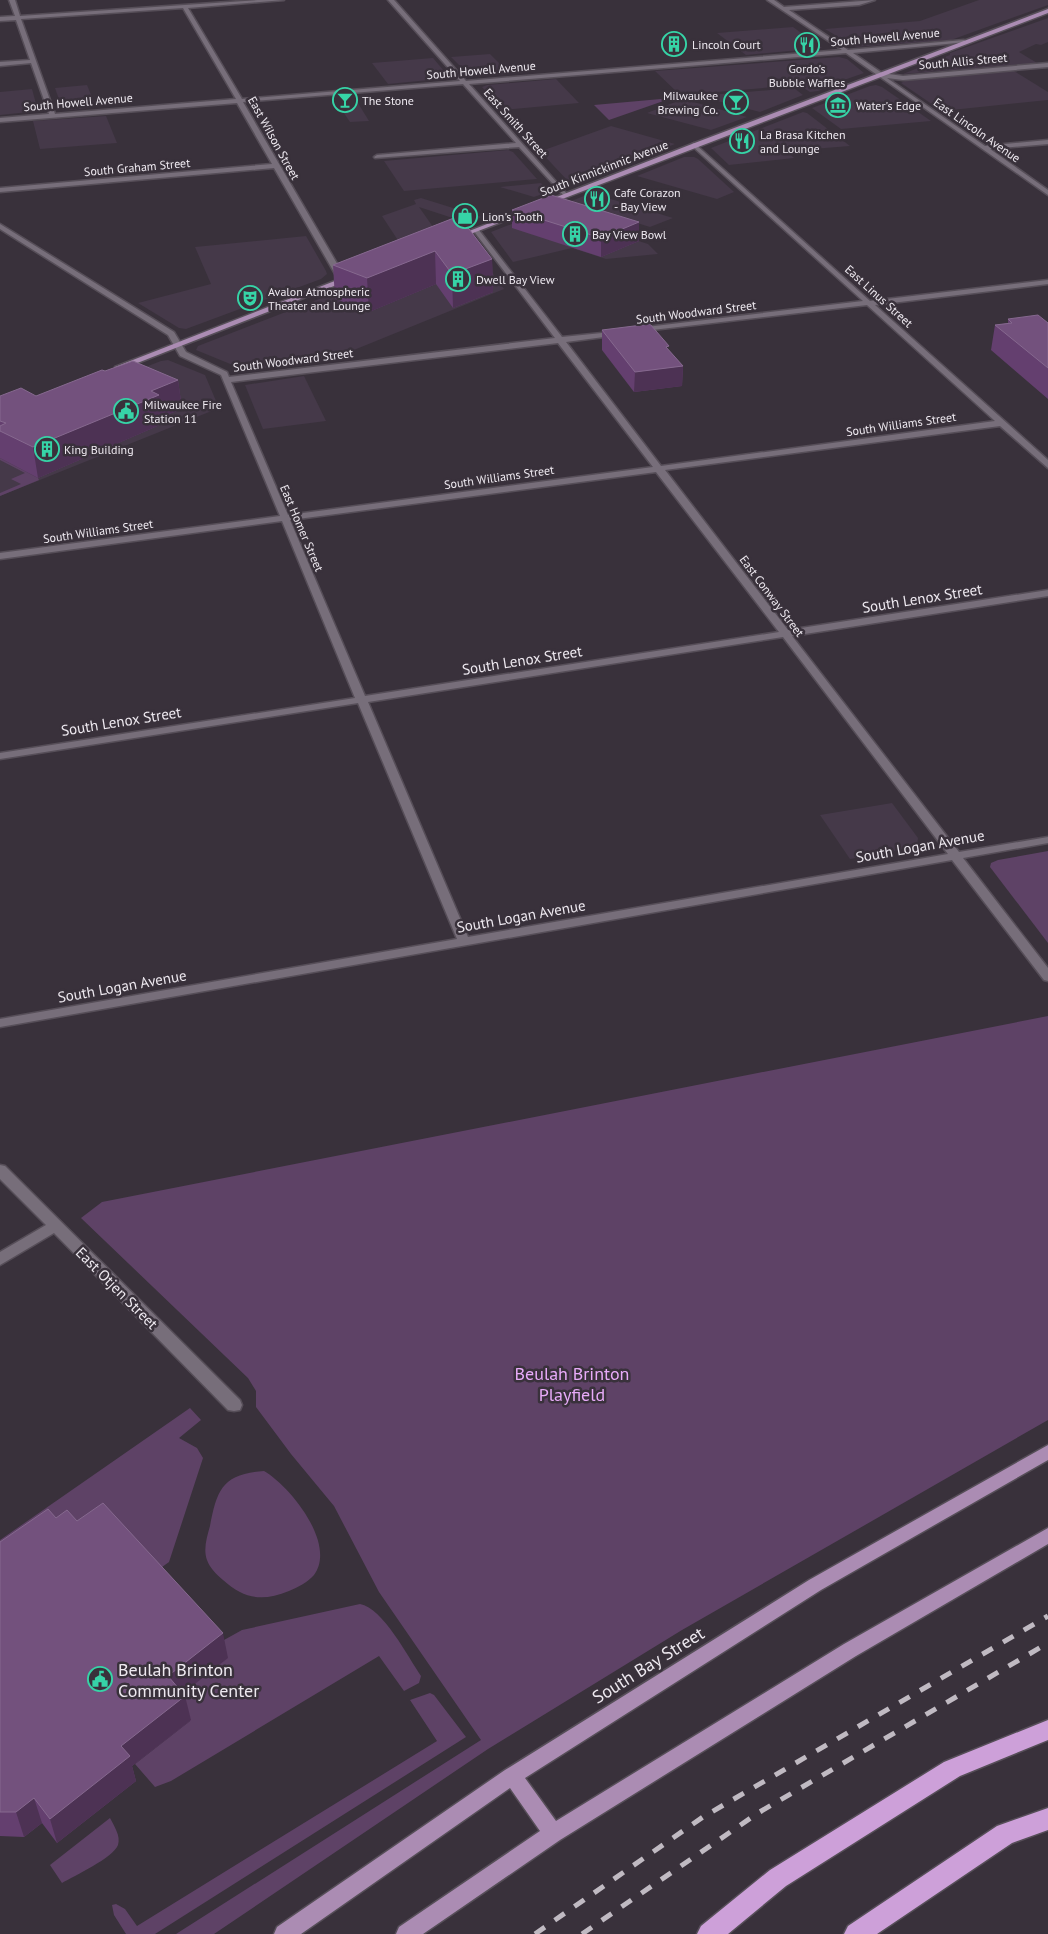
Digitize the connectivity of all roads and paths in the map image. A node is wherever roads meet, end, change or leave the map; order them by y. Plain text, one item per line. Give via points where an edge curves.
1 (12, 0) edge
2 (281, 0) edge
3 (391, 0) edge
4 (770, 0) edge
5 (872, 0) edge
6 (185, 7) junction
7 (782, 9) junction
8 (1048, 11) edge
9 (18, 18) junction
10 (0, 20) edge
11 (964, 42) junction
12 (847, 52) junction
13 (33, 61) junction
14 (0, 64) edge
15 (1048, 65) edge
16 (881, 75) junction
17 (464, 82) junction
18 (240, 100) junction
19 (53, 116) junction
20 (0, 120) edge
21 (1048, 142) edge
22 (520, 145) junction
23 (694, 145) junction
24 (984, 148) junction
25 (377, 157) dead end
26 (275, 166) junction
27 (0, 190) edge
28 (1048, 193) edge
29 (565, 194) junction
30 (0, 226) edge
31 (476, 230) junction
32 (449, 240) edge
33 (352, 277) edge
34 (343, 281) junction
35 (1048, 282) edge
36 (869, 303) junction
37 (560, 340) junction
38 (177, 344) junction
39 (106, 371) edge
40 (226, 380) junction
41 (1002, 423) junction
42 (1048, 465) edge
43 (659, 469) junction
44 (284, 519) junction
45 (0, 556) edge
46 (1048, 593) edge
47 (785, 634) junction
48 (361, 700) junction
49 (0, 756) edge
50 (1048, 840) edge
51 (955, 856) junction
52 (464, 942) junction
53 (1048, 977) edge
54 (0, 1023) edge
55 (0, 1170) edge
56 (55, 1226) junction
57 (0, 1259) edge
58 (234, 1405) dead end
59 (1048, 1452) edge
60 (1048, 1535) edge
61 (1048, 1730) edge
62 (512, 1776) junction
63 (1048, 1819) edge
64 (553, 1833) junction
65 (284, 1934) edge
66 (406, 1934) edge
67 (709, 1934) edge
68 (856, 1934) edge

1 - 9 street
2 - 6 street
3 - 17 street, East Smith Street
4 - 7 street, East Lincoln Avenue
5 - 7 street
6 - 9 street
6 - 18 street, East Wilson Street
7 - 12 street, East Lincoln Avenue
8 - 11 main road, South Kinnickinnic Avenue
9 - 10 street
9 - 13 street
11 - 12 street, South Howell Avenue
11 - 16 main road, South Kinnickinnic Avenue
12 - 16 street, East Lincoln Avenue
12 - 17 street, South Howell Avenue
13 - 14 street
13 - 19 street
15 - 16 street, South Allis Street via 904,78
16 - 23 main road, South Kinnickinnic Avenue
16 - 24 street, East Lincoln Avenue
17 - 18 street, South Howell Avenue
17 - 22 street, East Smith Street
18 - 19 street, South Howell Avenue
18 - 26 street, East Wilson Street
19 - 20 street, South Howell Avenue
21 - 24 street
22 - 25 street
22 - 29 street, East Smith Street
23 - 29 main road, South Kinnickinnic Avenue
23 - 36 street, East Linus Street
24 - 28 street, East Lincoln Avenue
26 - 27 street, South Graham Street
26 - 34 street, East Wilson Street
29 - 31 main road, South Kinnickinnic Avenue
30 - 38 street via 171,334
31 - 32 main road, South Kinnickinnic Avenue
31 - 37 street, East Conway Street
33 - 34 main road
34 - 38 main road
35 - 36 street, South Woodward Street
36 - 37 street, South Woodward Street
36 - 41 street, East Linus Street
37 - 40 street, South Woodward Street
37 - 43 street, East Conway Street
38 - 39 main road
38 - 40 street via 183,354 224,374
40 - 44 street, East Homer Street
41 - 42 street, East Linus Street
41 - 43 street, South Williams Street
43 - 44 street, South Williams Street
43 - 47 street, East Conway Street
44 - 45 street, South Williams Street
44 - 48 street, East Homer Street
46 - 47 street, South Lenox Street
47 - 48 street, South Lenox Street
47 - 51 street, East Conway Street
48 - 49 street, South Lenox Street
48 - 52 street, East Homer Street
50 - 51 street, South Logan Avenue
51 - 52 street, South Logan Avenue
51 - 53 street, East Conway Street
52 - 54 street, South Logan Avenue
55 - 56 street, East Otjen Street
56 - 57 street
56 - 58 street, East Otjen Street
59 - 62 main road, South Bay Street via 815,1585
60 - 64 main road via 850,1650
61 - 67 highway via 952,1769 778,1878
62 - 64 main road
62 - 65 main road, South Bay Street
63 - 68 highway via 1005,1834
64 - 66 main road

